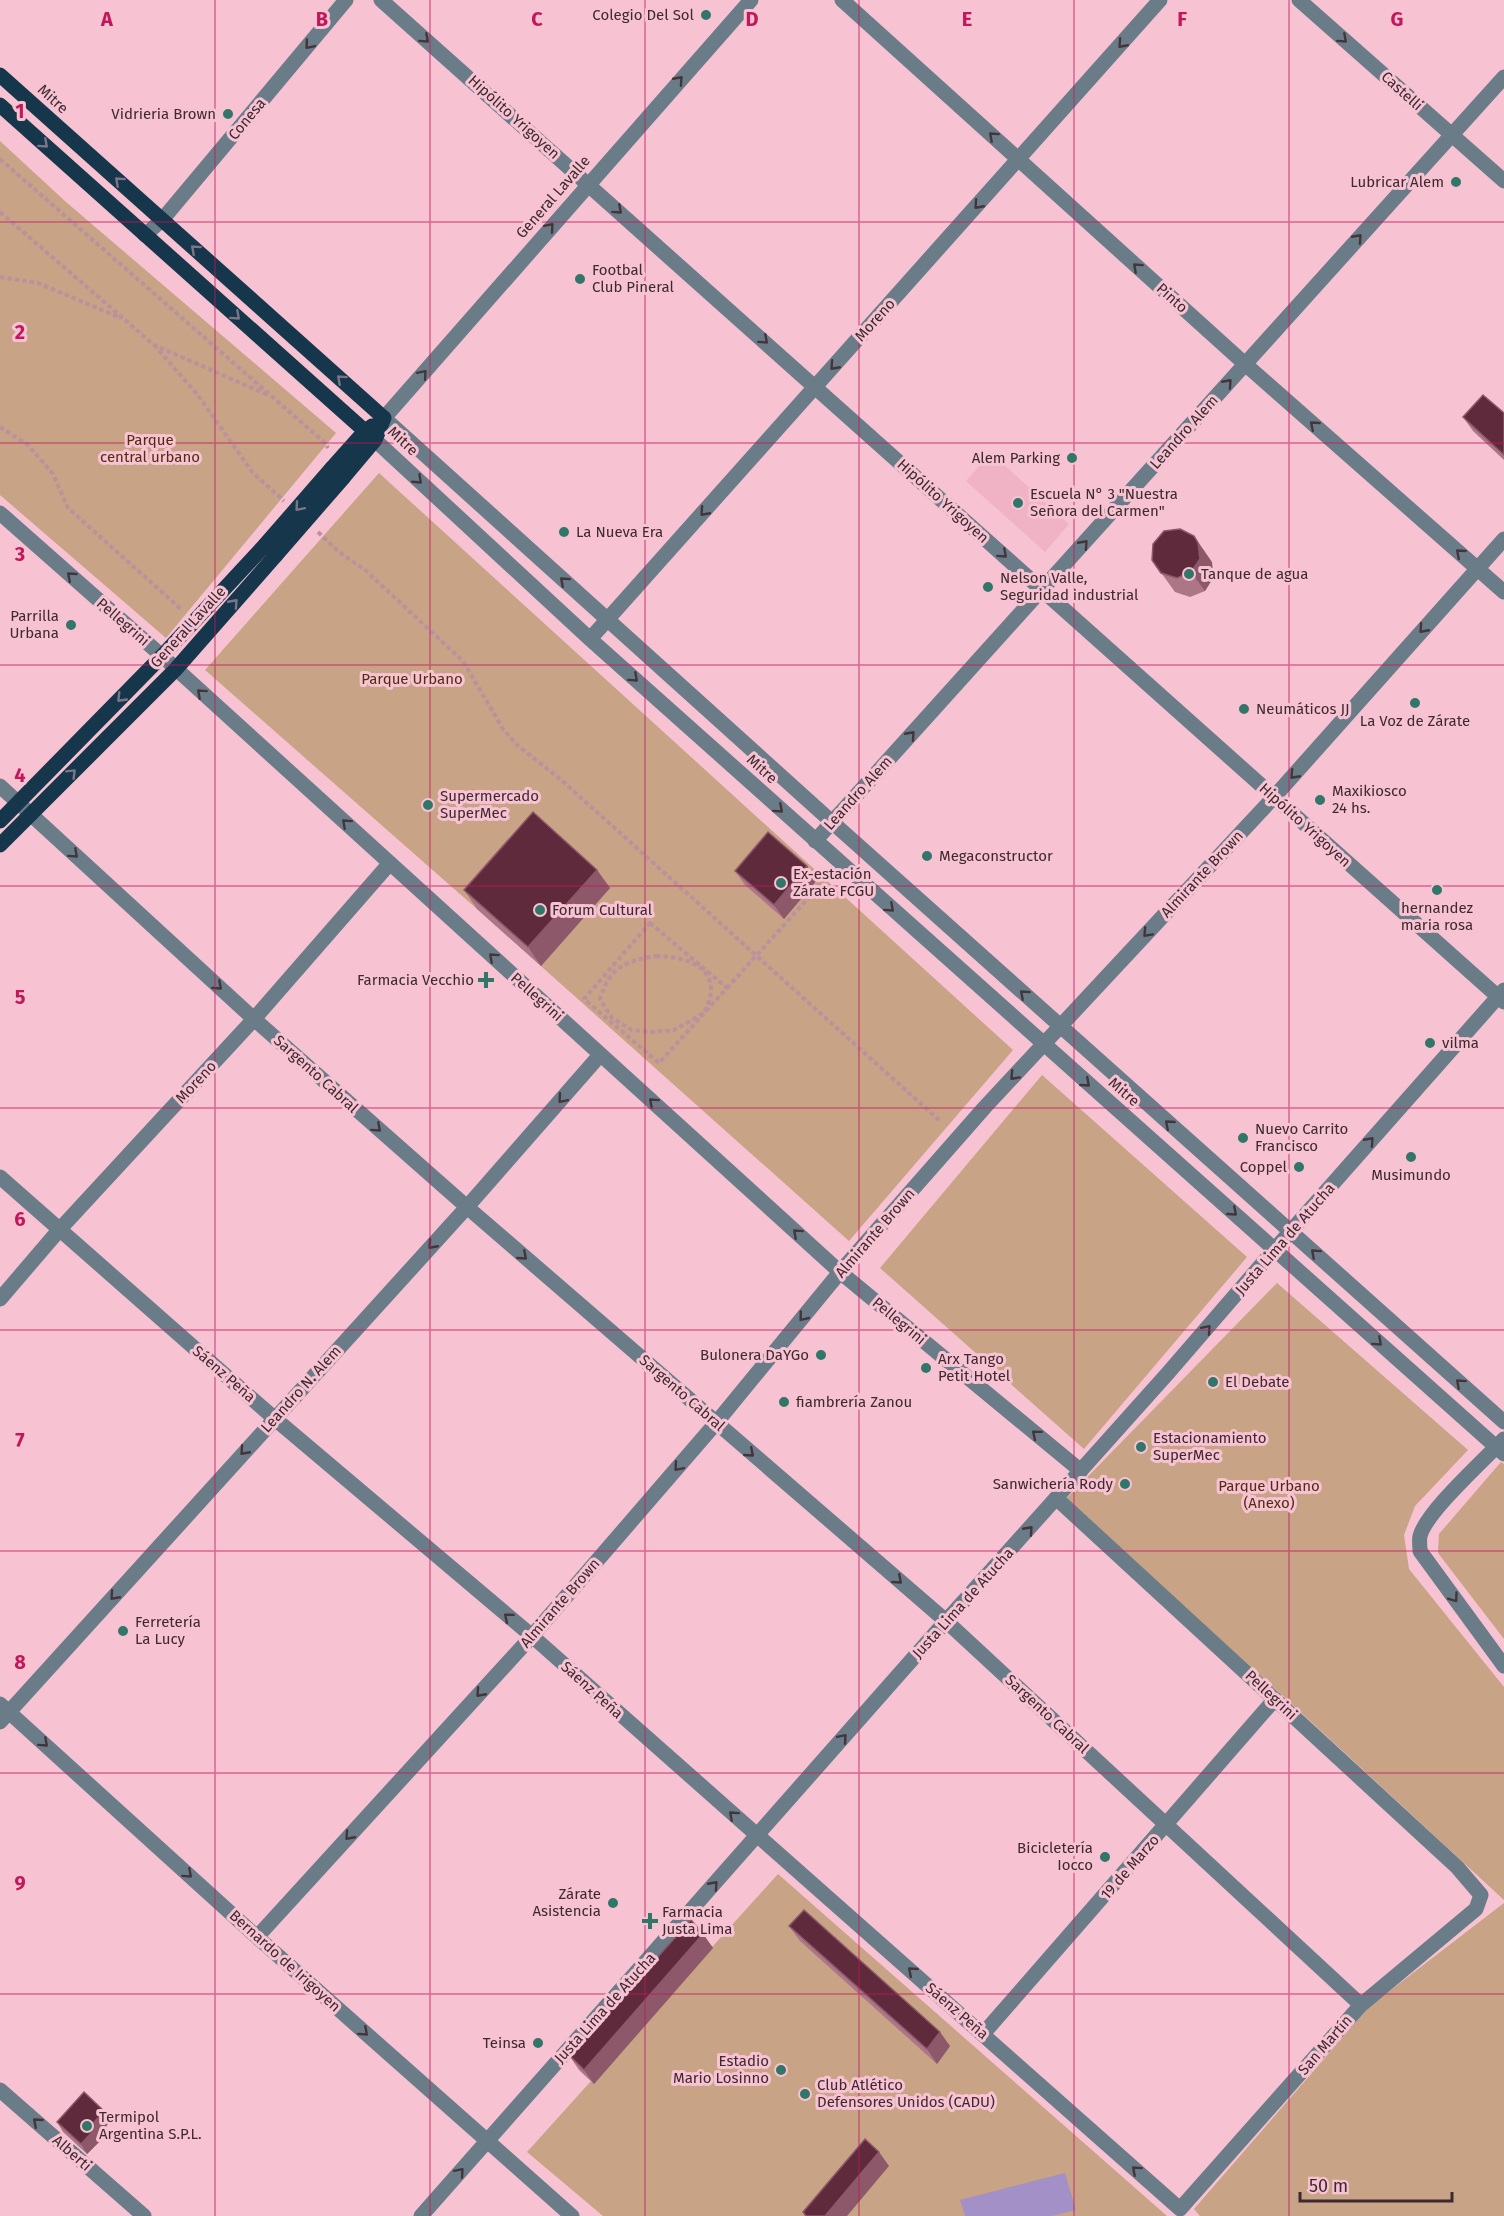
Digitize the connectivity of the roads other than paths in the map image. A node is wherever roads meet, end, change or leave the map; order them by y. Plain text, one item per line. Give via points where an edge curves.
1 (346, 0) edge
2 (381, 0) edge
3 (751, 0) edge
4 (842, 0) edge
5 (1160, 0) edge
6 (1299, 0) edge
7 (0, 75) edge
8 (1504, 78) edge
9 (0, 105) edge
10 (1452, 135) junction
11 (1018, 159) junction
12 (1504, 181) edge
13 (588, 183) junction
14 (162, 220) junction
15 (145, 235) junction
16 (1245, 364) junction
17 (816, 386) junction
18 (384, 418) junction
19 (370, 436) junction
20 (0, 513) edge
21 (1504, 538) edge
22 (271, 550) junction
23 (1478, 568) junction
24 (1043, 590) junction
25 (1504, 592) edge
26 (607, 620) junction
27 (591, 639) junction
28 (162, 656) junction
29 (175, 670) junction
30 (0, 786) edge
31 (1274, 797) junction
32 (19, 803) junction
33 (31, 815) junction
34 (0, 821) edge
35 (832, 822) junction
36 (815, 841) junction
37 (0, 845) edge
38 (390, 862) junction
39 (1502, 997) edge
40 (254, 1019) junction
41 (1059, 1026) junction
42 (1043, 1045) junction
43 (600, 1055) junction
44 (0, 1177) edge
45 (466, 1207) junction
46 (60, 1229) junction
47 (1291, 1231) junction
48 (1275, 1249) junction
49 (840, 1272) junction
50 (0, 1299) edge
51 (274, 1418) junction
52 (1504, 1422) edge
53 (716, 1423) junction
54 (1501, 1447) edge
55 (1081, 1471) junction
56 (1056, 1498) junction
57 (946, 1621) junction
58 (532, 1636) junction
59 (1504, 1666) edge
60 (1275, 1699) junction
61 (3, 1713) edge
62 (1167, 1824) junction
63 (757, 1836) junction
64 (1481, 1895) joint
65 (257, 1937) junction
66 (1360, 2004) junction
67 (983, 2034) junction
68 (0, 2090) edge
69 (486, 2141) junction
70 (1180, 2209) joint
71 (144, 2216) edge
72 (421, 2216) edge
73 (572, 2216) edge

1 -> 14 street, Conesa
2 -> 13 street, Hipólito Yrigoyen
13 -> 3 street, General Lavalle
11 -> 4 street, Pinto
5 -> 11 street, Moreno
6 -> 10 street, Castelli
14 -> 7 main road, Mitre
8 - 10 street, Leandro Alem
9 -> 15 main road, Mitre
10 - 12 street, Castelli
16 -> 10 street, Leandro Alem
16 -> 11 street, Pinto
11 -> 17 street, Moreno
13 -> 17 street, Hipólito Yrigoyen
18 -> 13 street, General Lavalle
14 - 15 street, Conesa
18 -> 14 main road, Mitre
15 -> 19 main road, Mitre
23 -> 16 street, Pinto
24 -> 16 street, Leandro Alem
17 -> 24 street, Hipólito Yrigoyen
17 -> 26 street, Moreno
18 - 19 main road, General Lavalle
26 -> 18 street, Mitre
19 - 22 main road, General Lavalle, bridge
19 -> 27 street, Mitre
28 -> 20 street, Pellegrini
21 - 23 street, Almirante Brown
22 - 28 main road, General Lavalle
29 -> 22 main road, General Lavalle
23 - 25 street, Pinto
23 -> 31 street, Almirante Brown
24 - 31 street, Hipólito Yrigoyen
35 -> 24 street, Leandro Alem
26 - 27 street, Moreno
26 - 35 street, Mitre
27 -> 36 street, Mitre
28 - 29 street, Pellegrini
28 -> 32 main road, General Lavalle
33 -> 29 main road, General Lavalle
38 -> 29 street, Pellegrini
30 - 32 street, Sargento Cabral
31 - 39 street, Hipólito Yrigoyen
31 -> 41 street, Almirante Brown
32 - 33 street, Sargento Cabral
32 - 34 main road, General Lavalle
33 - 37 main road, General Lavalle
33 -> 40 street, Sargento Cabral
35 - 36 street, Leandro Alem
41 -> 35 street, Mitre
36 -> 42 street, Mitre
38 - 40 street, Moreno
43 -> 38 street, Pellegrini
47 -> 39 street, Justa Lima de Atucha
40 -> 45 street, Sargento Cabral
40 - 46 street, Moreno
41 - 42 street, Almirante Brown
47 -> 41 street, Mitre
42 -> 48 street, Mitre
42 -> 49 street, Almirante Brown
43 -> 45 street, Leandro N. Alem
49 -> 43 street, Pellegrini
44 - 46 street, Sáenz Peña
45 -> 51 street, Leandro N. Alem
45 -> 53 street, Sargento Cabral
46 - 50 street, Moreno
46 - 51 street, Sáenz Peña
47 - 48 street, Justa Lima de Atucha
52 -> 47 street, Mitre
48 -> 54 street, Mitre
55 -> 48 street, Justa Lima de Atucha
49 -> 53 street, Almirante Brown
55 -> 49 street, Pellegrini
58 -> 51 street, Sáenz Peña
51 -> 61 street, Leandro N. Alem
53 -> 57 street, Sargento Cabral
53 -> 58 street, Almirante Brown
54 -> 59 street via 1456,1488 1428,1522 1420,1535 1420,1551
55 - 56 street, Justa Lima de Atucha
57 -> 56 street, Justa Lima de Atucha
56 - 60 street, Pellegrini
57 - 62 street, Sargento Cabral
63 -> 57 street, Justa Lima de Atucha
63 -> 58 street, Sáenz Peña
58 -> 65 street, Almirante Brown
60 - 62 street, 19 de Marzo
60 - 64 street, Pellegrini via 1457,1867
61 -> 65 street, Bernardo de Irigoyen
62 - 66 street, Sargento Cabral
62 - 67 street, 19 de Marzo
67 -> 63 street, Sáenz Peña
69 -> 63 street, Justa Lima de Atucha
64 - 66 street, San Martín via 1476,1909
65 -> 69 street, Bernardo de Irigoyen
66 - 70 street, San Martín
70 -> 67 street, Sáenz Peña
71 -> 68 street, Alberti
72 -> 69 street, Justa Lima de Atucha
69 - 73 street, Bernardo de Irigoyen

